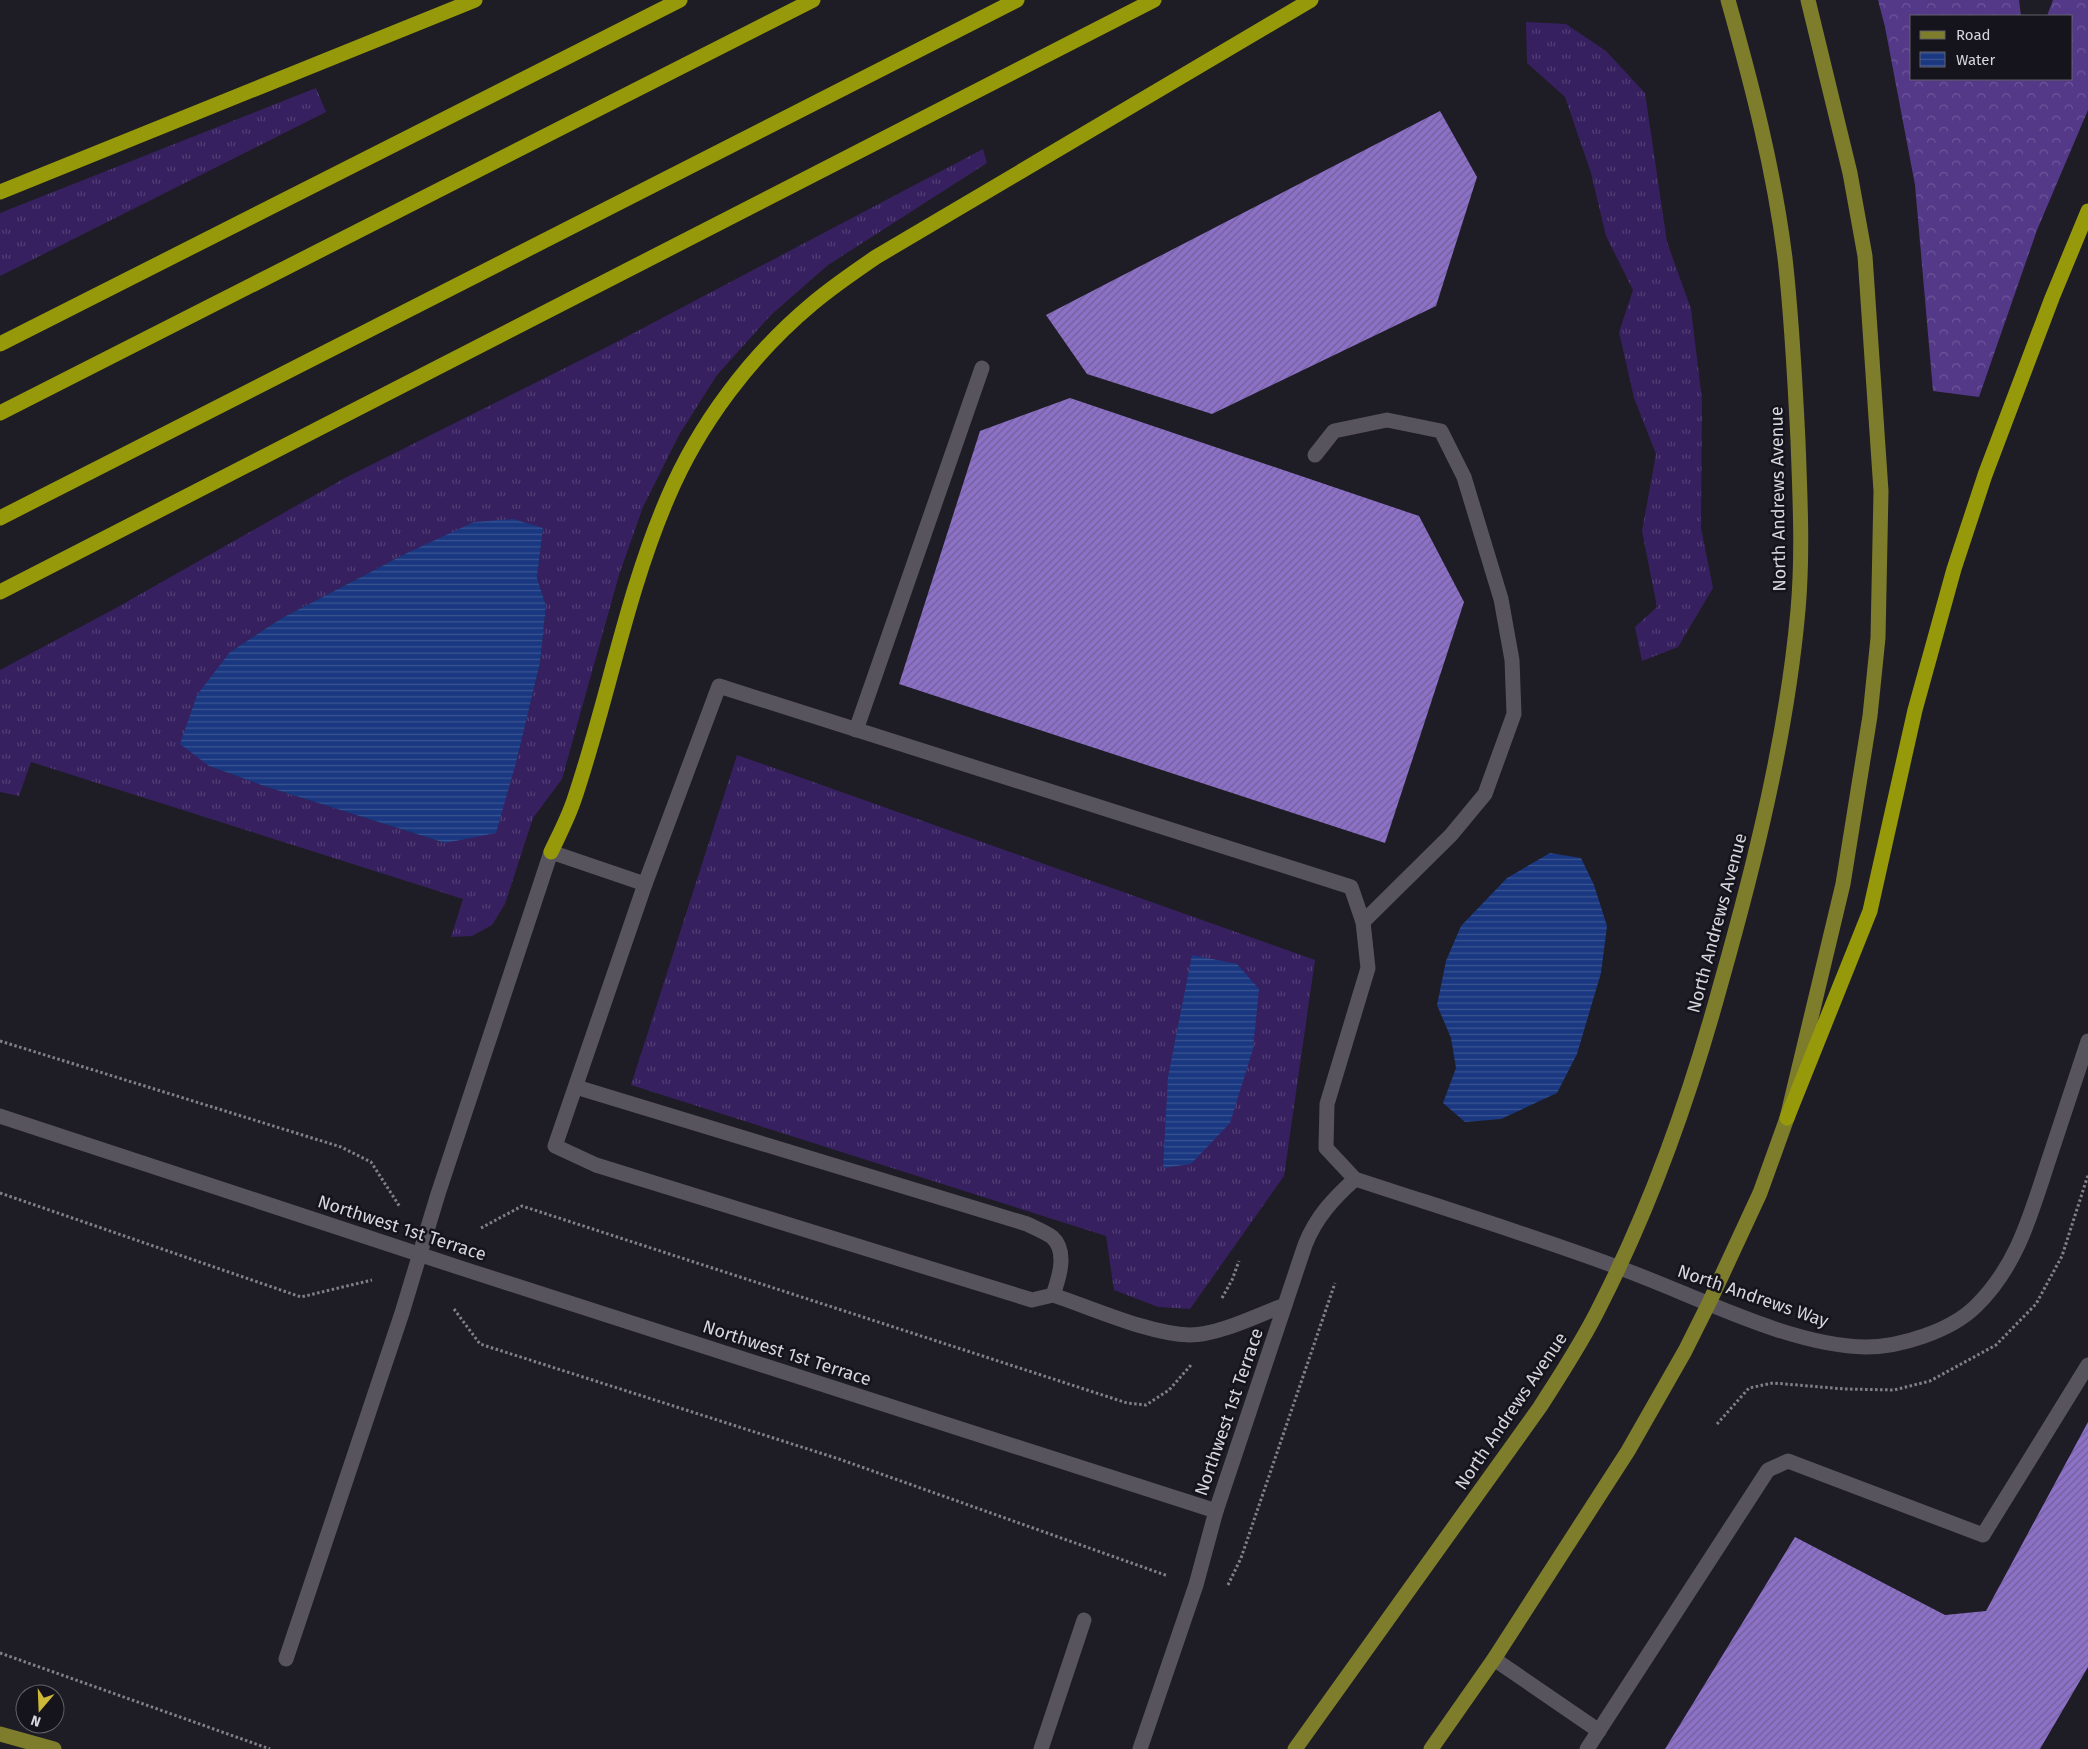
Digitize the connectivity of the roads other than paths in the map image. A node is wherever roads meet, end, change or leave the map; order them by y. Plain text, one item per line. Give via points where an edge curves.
1 (475, 0) edge
2 (680, 0) edge
3 (813, 0) edge
4 (1017, 0) edge
5 (1154, 0) edge
6 (1311, 0) edge
7 (1728, 0) edge
8 (1808, 0) edge
9 (0, 192) edge
10 (2088, 211) edge
11 (0, 344) edge
12 (982, 368) dead end
13 (0, 413) edge
14 (1315, 455) dead end
15 (0, 518) edge
16 (0, 592) edge
17 (856, 730) junction
18 (551, 852) junction
19 (645, 884) junction
20 (1363, 922) junction
21 (2088, 1041) edge
22 (576, 1087) junction
23 (0, 1116) edge
24 (1787, 1118) junction
25 (1355, 1179) junction
26 (420, 1254) junction
27 (1619, 1267) junction
28 (1053, 1295) junction
29 (1709, 1303) junction
30 (1285, 1305) junction
31 (2088, 1365) edge
32 (1216, 1511) junction
33 (1084, 1620) dead end
34 (286, 1658) dead end
35 (1494, 1659) junction
36 (1599, 1731) junction
37 (0, 1734) edge
38 (54, 1749) edge
39 (1041, 1749) edge
40 (1140, 1749) edge
41 (1295, 1749) edge
42 (1431, 1749) edge
43 (1587, 1749) edge

1 - 9 highway
2 - 11 highway
3 - 13 highway
4 - 15 highway
5 - 16 highway
6 - 18 highway via 876,258 811,304 761,355 711,419 669,496 642,569 574,802
7 - 27 main road, North Andrews Avenue via 1754,89 1784,256 1794,348 1800,495 1798,610 1765,812 1740,916 1687,1093
8 - 24 main road via 1850,173 1865,256 1878,412 1880,551 1878,638 1858,795 1843,884
10 - 24 highway via 2016,389 1954,569 1915,710 1870,911
12 - 17 street
14 - 20 street via 1334,431 1387,420 1441,431 1464,477 1501,598 1512,660 1514,714 1485,794 1451,835
17 - 19 street via 719,686
17 - 20 street via 1351,886
18 - 19 street
18 - 26 street
19 - 22 street
20 - 25 street via 1368,968 1327,1104 1326,1148
21 - 29 street, North Andrews Way via 2025,1231 2009,1266 1974,1308 1924,1336 1866,1347 1834,1344 1805,1336
22 - 28 street via 1027,1224 1053,1238 1061,1253 1059,1277
22 - 28 street via 555,1146 596,1165 1032,1300
23 - 26 street, Northwest 1st Terrace
24 - 29 main road via 1760,1193
25 - 27 street, North Andrews Way
25 - 30 street, Northwest 1st Terrace via 1330,1202 1311,1230
26 - 32 street, Northwest 1st Terrace
26 - 34 street
27 - 29 street, North Andrews Way
27 - 41 main road, North Andrews Avenue via 1573,1356 1540,1407
28 - 30 street via 1145,1326 1190,1334 1221,1328
29 - 35 main road via 1628,1451
30 - 32 street, Northwest 1st Terrace
31 - 36 street via 1983,1535 1788,1460 1768,1470
32 - 40 street via 1196,1585
33 - 39 street
35 - 36 street
35 - 42 main road
36 - 43 street
37 - 38 main road

